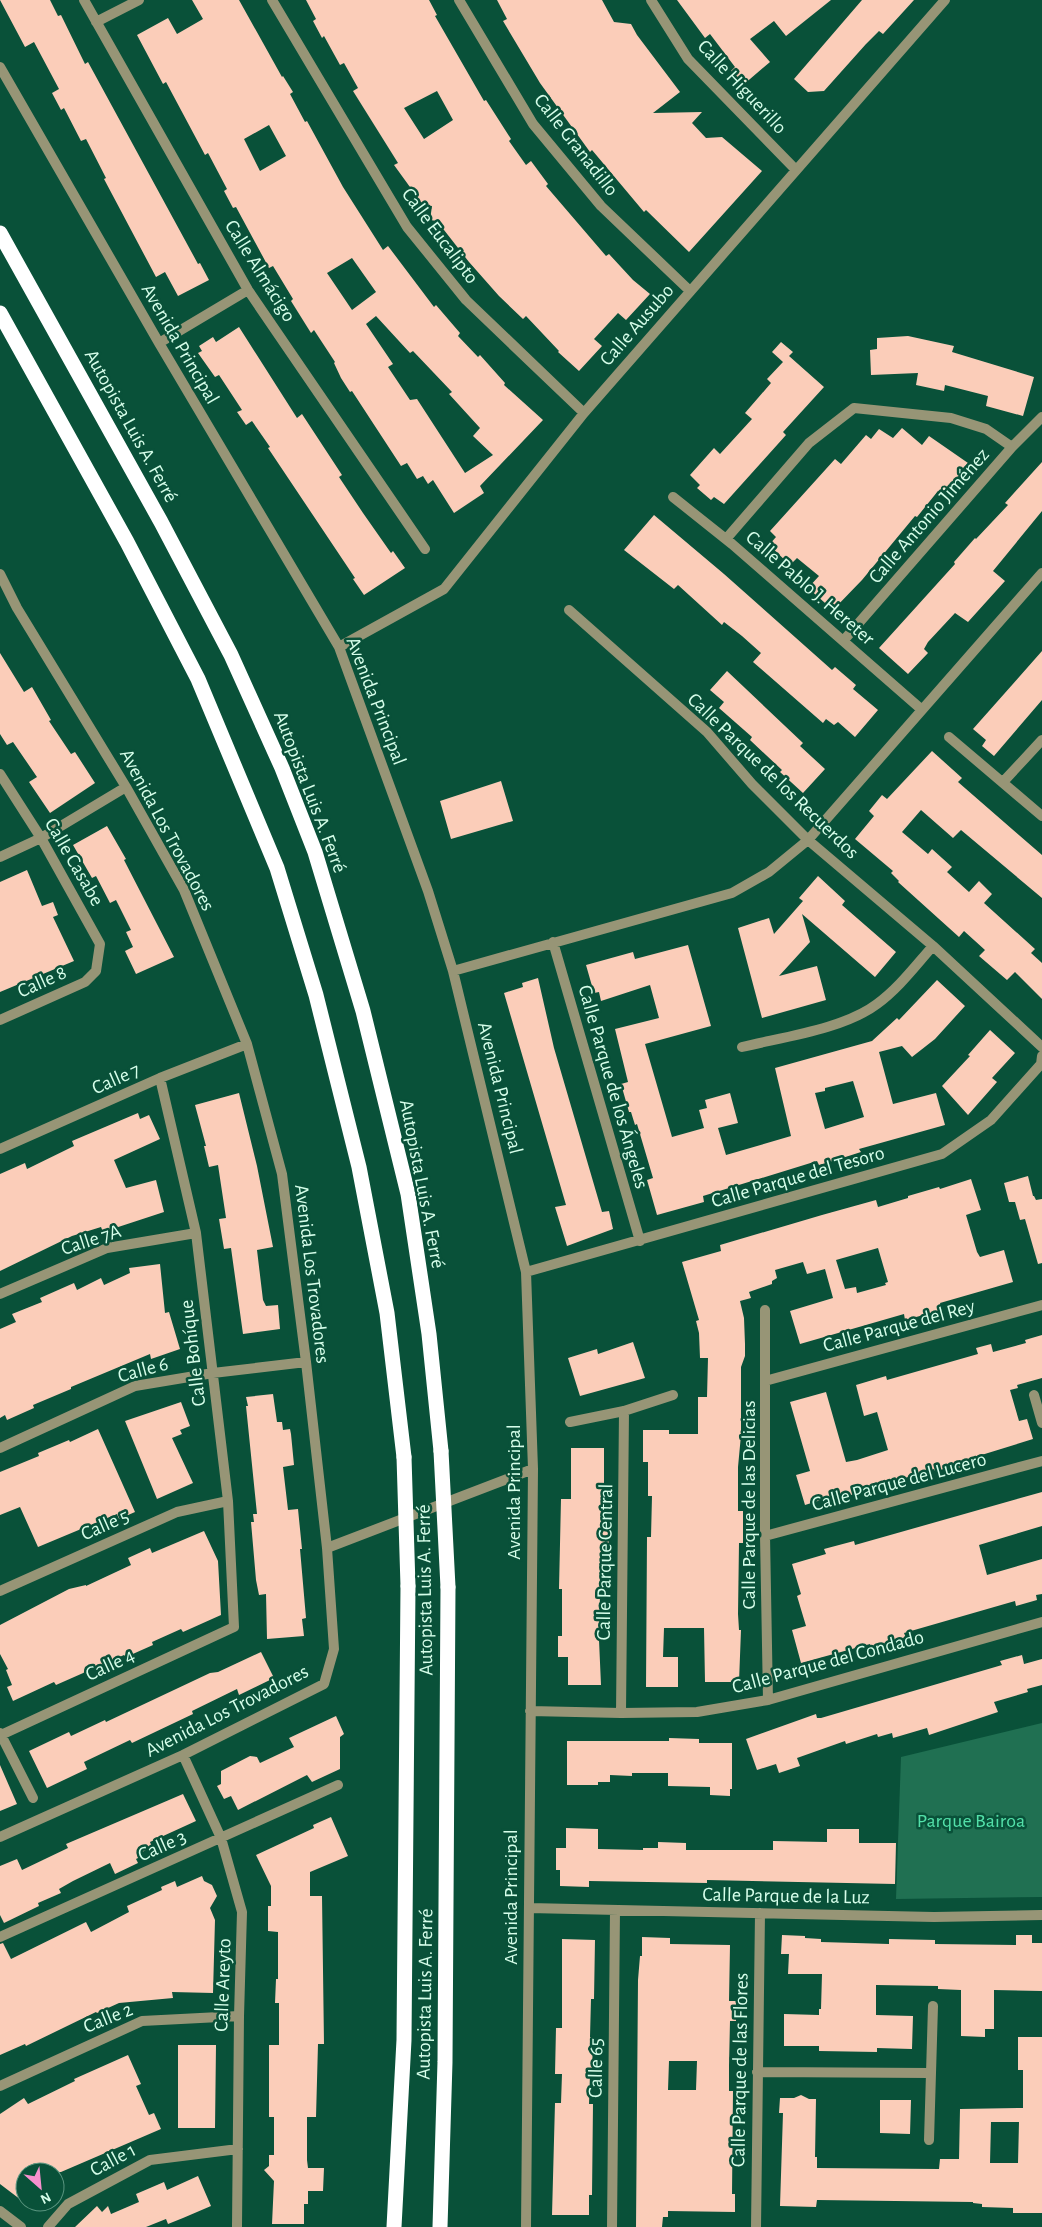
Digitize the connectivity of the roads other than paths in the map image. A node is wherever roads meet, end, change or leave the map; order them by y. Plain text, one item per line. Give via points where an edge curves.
1 (84, 0) edge
2 (138, 0) edge
3 (272, 0) edge
4 (460, 0) edge
5 (651, 0) edge
6 (944, 0) edge
7 (96, 22) junction
8 (0, 67) edge
9 (796, 170) junction
10 (0, 233) edge
11 (248, 290) junction
12 (690, 291) junction
13 (0, 313) edge
14 (159, 343) junction
15 (584, 413) junction
16 (1042, 417) edge
17 (1012, 448) junction
18 (673, 498) dead end
19 (726, 539) junction
20 (425, 549) dead end
21 (1042, 573) edge
22 (0, 574) edge
23 (570, 610) dead end
24 (844, 640) junction
25 (338, 647) junction
26 (921, 709) junction
27 (949, 737) dead end
28 (1042, 740) edge
29 (0, 774) edge
30 (1004, 782) junction
31 (126, 787) junction
32 (1042, 816) edge
33 (41, 838) junction
34 (808, 840) junction
35 (0, 857) edge
36 (553, 942) junction
37 (933, 946) junction
38 (96, 971) joint
39 (453, 971) junction
40 (0, 1020) edge
41 (247, 1044) junction
42 (742, 1047) dead end
43 (1042, 1047) edge
44 (1042, 1056) edge
45 (160, 1078) junction
46 (0, 1149) edge
47 (196, 1233) junction
48 (640, 1241) junction
49 (526, 1272) junction
50 (0, 1294) edge
51 (1042, 1305) edge
52 (766, 1310) dead end
53 (306, 1362) junction
54 (213, 1373) junction
55 (765, 1381) junction
56 (673, 1395) dead end
57 (1034, 1395) dead end
58 (624, 1411) junction
59 (570, 1422) dead end
60 (1042, 1423) edge
61 (0, 1448) edge
62 (1042, 1462) edge
63 (532, 1469) junction
64 (228, 1501) junction
65 (765, 1536) junction
66 (327, 1548) junction
67 (0, 1591) edge
68 (1042, 1622) edge
69 (234, 1627) joint
70 (768, 1700) junction
71 (530, 1711) junction
72 (621, 1713) junction
73 (0, 1734) edge
74 (183, 1755) junction
75 (338, 1785) dead end
76 (33, 1798) dead end
77 (0, 1836) edge
78 (222, 1838) junction
79 (529, 1908) junction
80 (615, 1910) junction
81 (760, 1913) junction
82 (1042, 1915) edge
83 (0, 1937) edge
84 (933, 2006) dead end
85 (239, 2016) junction
86 (757, 2072) junction
87 (930, 2073) junction
88 (0, 2086) edge
89 (929, 2140) dead end
90 (238, 2149) junction
91 (0, 2211) edge
92 (441, 2225) edge
93 (21, 2227) edge
94 (48, 2227) edge
95 (237, 2227) edge
96 (394, 2227) edge
97 (526, 2227) edge
98 (612, 2227) edge
99 (756, 2227) edge

1 - 7 street, Calle Almácigo
2 - 7 street
3 - 15 street, Calle Eucalipto via 407,227 466,300
4 - 12 street, Calle Granadillo via 533,124 601,206
5 - 9 street, Calle Higuerillo via 688,59
6 - 9 street, Calle Ausubo
7 - 11 street, Calle Almácigo
8 - 14 street, Avenida Principal
9 - 12 street, Calle Ausubo
10 - 92 highway, Autopista Luis A. Ferré, bridge via 166,530 231,655 282,768 315,852 363,1011 408,1194 429,1334 448,1587
11 - 14 street
11 - 20 street, Calle Almácigo
12 - 15 street, Calle Ausubo
13 - 96 highway, Autopista Luis A. Ferré, bridge via 127,542 198,679 250,801 277,868 316,995 359,1167 387,1313 404,1457 408,1586 404,2040
14 - 25 street, Avenida Principal
15 - 25 street, Calle Ausubo via 444,589
16 - 17 street, Calle Antonio Jiménez
17 - 19 street via 986,429 951,418 854,408 809,443
17 - 24 street, Calle Antonio Jiménez
18 - 19 street, Calle Pablo J. Hereter
19 - 24 street, Calle Pablo J. Hereter
21 - 26 street
22 - 31 street, Avenida Los Trovadores via 17,608
23 - 34 street, Calle Parque de los Recuerdos via 707,732 752,784
24 - 26 street, Calle Pablo J. Hereter
25 - 39 street, Avenida Principal via 428,891
26 - 34 street
27 - 30 street
28 - 30 street
29 - 33 street, Calle Casabe
30 - 32 street
31 - 33 street
31 - 41 street, Avenida Los Trovadores via 184,890
33 - 35 street
33 - 38 street, Calle Casabe via 100,944
34 - 36 street via 769,872 732,892
34 - 37 street, Calle Parque de los Recuerdos
36 - 39 street
36 - 48 street, Calle Parque de los Ángeles
37 - 42 street via 877,1004 848,1021
37 - 43 street, Calle Parque de los Recuerdos
38 - 40 street, Calle 8 via 85,982
39 - 49 street, Avenida Principal
41 - 45 street, Calle 7
41 - 53 street, Avenida Los Trovadores via 282,1174
44 - 48 street, Calle Parque del Tesoro via 1040,1064 992,1120 942,1154
45 - 46 street, Calle 7
45 - 47 street, Calle Bohíque
47 - 50 street, Calle 7A via 107,1248
47 - 54 street, Calle Bohíque
48 - 49 street, Calle Parque del Tesoro
49 - 63 street, Avenida Principal
51 - 55 street, Calle Parque del Rey
52 - 55 street, Calle Parque de las Delicias
53 - 54 street, Calle 6
53 - 66 street, Avenida Los Trovadores
54 - 61 street, Calle 6 via 135,1386
54 - 64 street, Calle Bohíque
55 - 65 street, Calle Parque de las Delicias
56 - 58 street
57 - 60 street
58 - 59 street
58 - 72 street, Calle Parque Central
62 - 65 street, Calle Parque del Lucero
63 - 66 street
63 - 71 street, Avenida Principal
64 - 67 street, Calle 5 via 177,1512
64 - 69 street, Calle Bohíque
65 - 70 street, Calle Parque de las Delicias
66 - 74 street, Avenida Los Trovadores via 334,1649 324,1684
68 - 70 street, Calle Parque del Condado
69 - 73 street, Calle 4
70 - 72 street, Calle Parque del Condado via 697,1712
71 - 72 street, Calle Parque del Condado
71 - 79 street, Avenida Principal
73 - 76 street
74 - 77 street, Avenida Los Trovadores
74 - 78 street, Calle Areyto
75 - 78 street, Calle 3
78 - 83 street, Calle 3
78 - 85 street, Calle Areyto via 242,1912
79 - 80 street, Calle Parque de la Luz
79 - 97 street, Avenida Principal
80 - 81 street, Calle Parque de la Luz
80 - 98 street, Calle 65
81 - 82 street, Calle Parque de la Luz
81 - 86 street, Calle Parque de las Flores
84 - 87 street
85 - 88 street, Calle 2 via 142,2021
85 - 90 street, Calle Areyto
86 - 87 street
86 - 99 street, Calle Parque de las Flores
87 - 89 street
90 - 94 street, Calle 1 via 150,2160 68,2204
90 - 95 street, Calle Areyto
91 - 93 street

